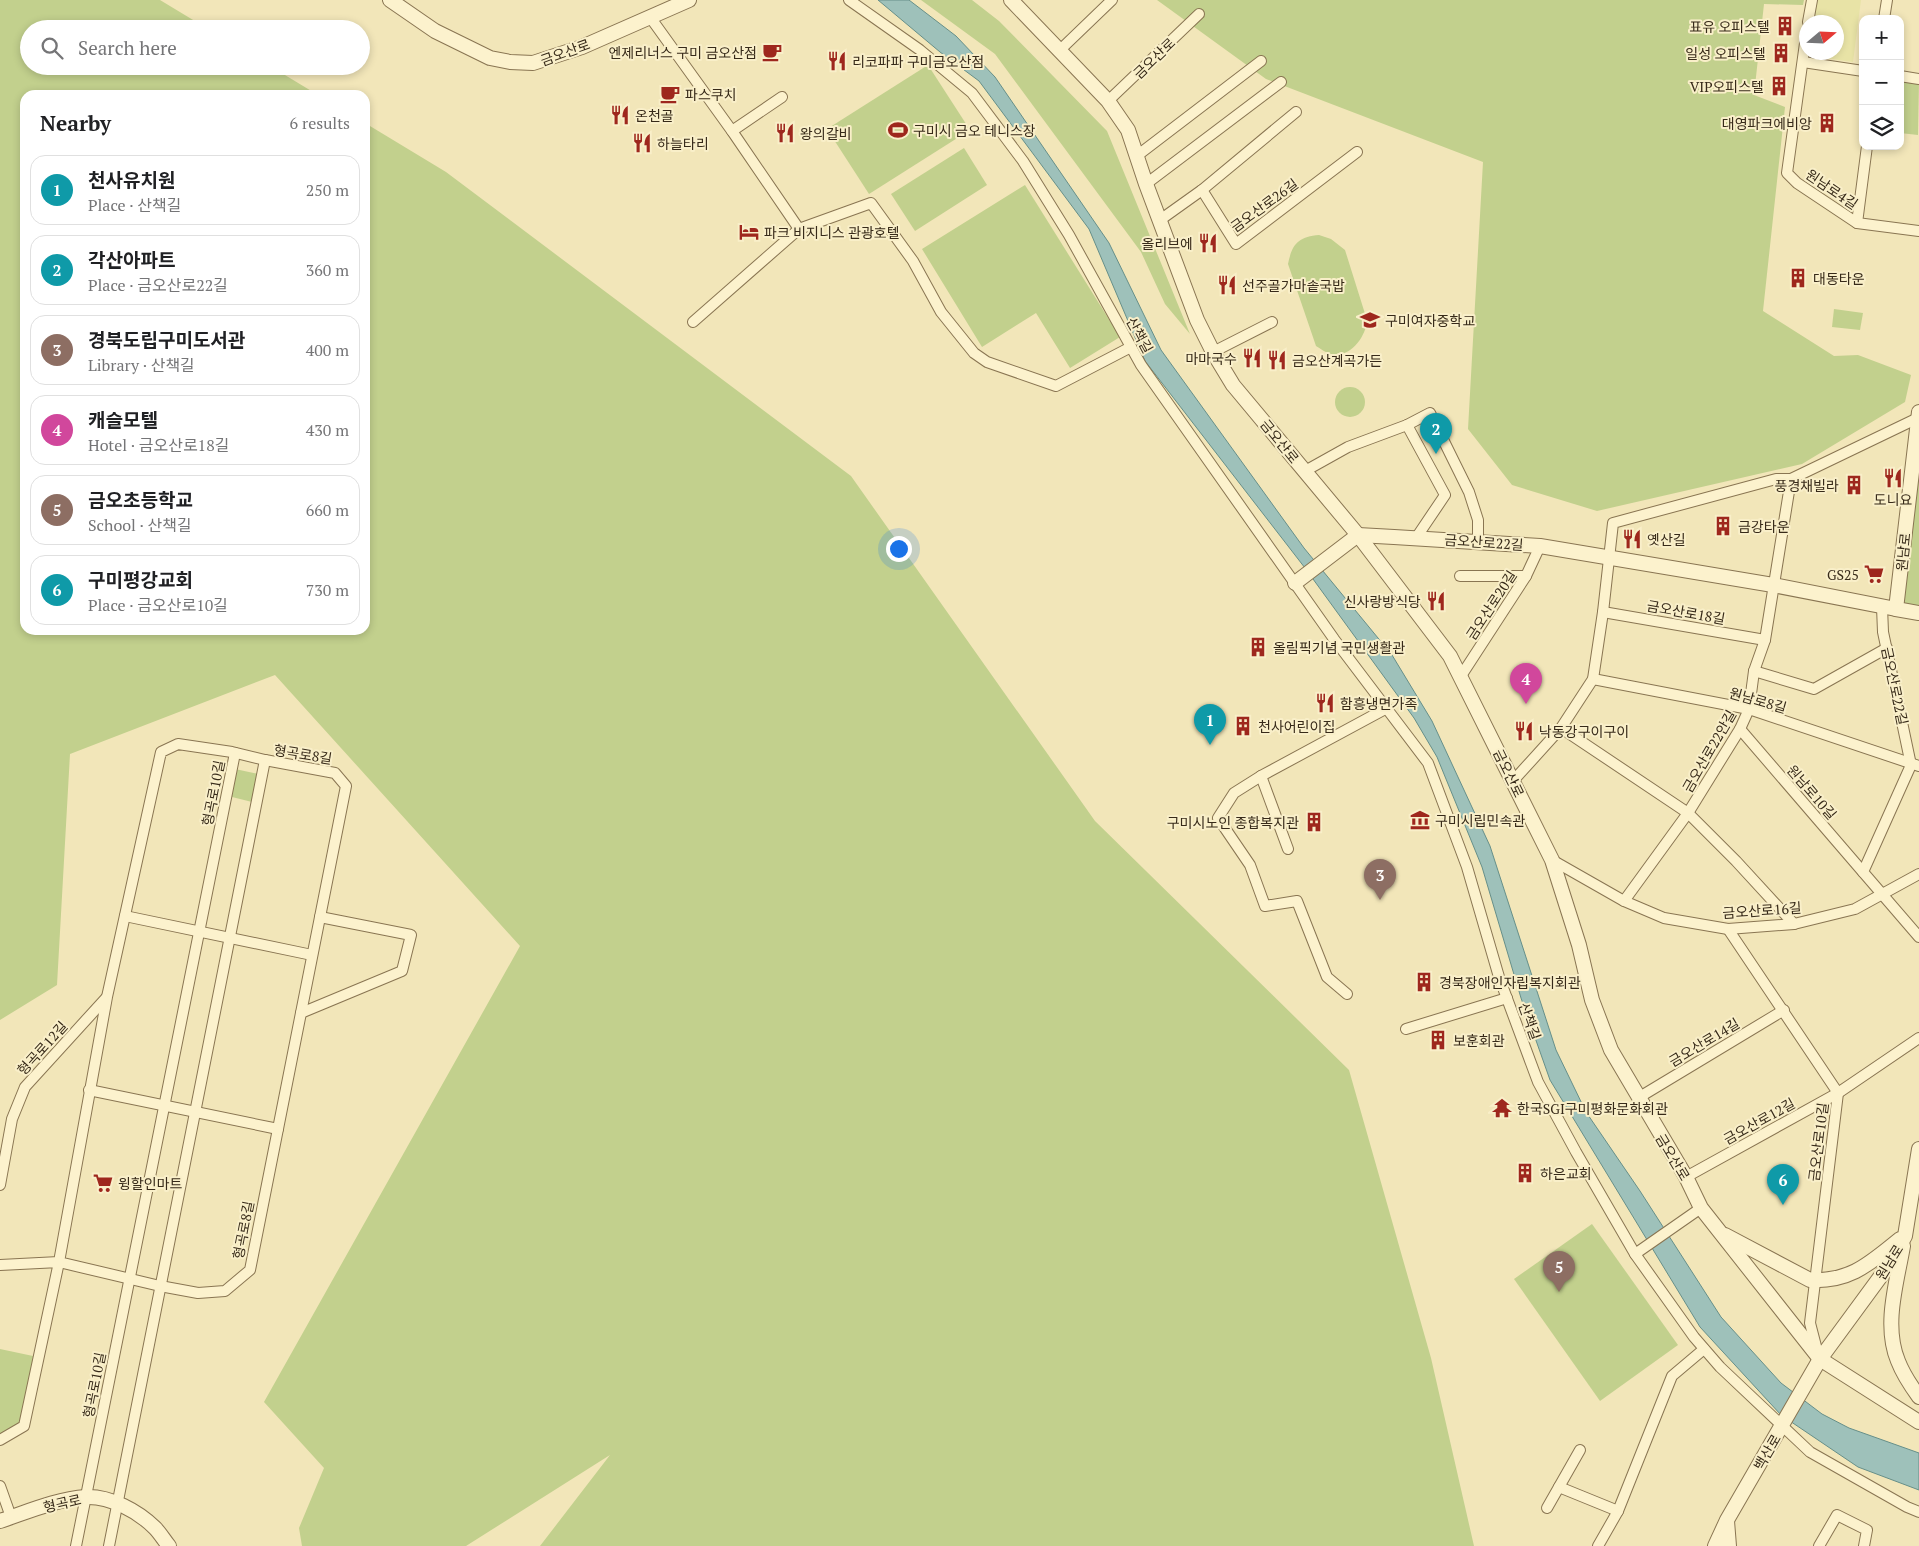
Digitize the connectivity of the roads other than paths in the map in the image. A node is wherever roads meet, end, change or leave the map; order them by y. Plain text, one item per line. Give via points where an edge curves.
1 (390, 0) edge
2 (688, 0) edge
3 (849, 0) edge
4 (1011, 0) edge
5 (1112, 0) edge
6 (1812, 0) edge
7 (1887, 0) edge
8 (1199, 14) dead end
9 (1809, 15) edge
10 (1885, 15) edge
11 (650, 17) junction
12 (1060, 50) junction
13 (1260, 61) dead end
14 (1803, 62) joint
15 (1859, 70) edge
16 (1904, 77) edge
17 (1919, 79) edge
18 (1281, 82) dead end
19 (782, 97) dead end
20 (1108, 101) junction
21 (1296, 112) dead end
22 (732, 131) junction
23 (1866, 150) edge
24 (1357, 152) dead end
25 (1138, 155) junction
26 (1146, 184) junction
27 (1202, 190) junction
28 (1160, 220) junction
29 (1857, 223) junction
30 (799, 229) junction
31 (1919, 232) edge
32 (693, 322) dead end
33 (1272, 322) dead end
34 (1131, 347) junction
35 (1213, 352) junction
36 (1919, 415) edge
37 (1407, 425) junction
38 (1305, 471) junction
39 (1915, 474) edge
40 (1790, 479) junction
41 (1358, 535) junction
42 (1416, 538) junction
43 (1478, 541) junction
44 (1540, 546) junction
45 (1609, 557) junction
46 (1460, 576) dead end
47 (1526, 576) junction
48 (1295, 583) junction
49 (1772, 585) junction
50 (1882, 607) junction
51 (1896, 609) junction
52 (1603, 612) junction
53 (1919, 613) edge
54 (1764, 640) junction
55 (1888, 648) junction
56 (1754, 671) junction
57 (1461, 676) junction
58 (1593, 679) junction
59 (1387, 708) junction
60 (1748, 709) junction
61 (1561, 728) junction
62 (1740, 729) junction
63 (235, 753) junction
64 (265, 760) junction
65 (1915, 765) edge
66 (1261, 776) junction
67 (1513, 780) junction
68 (1688, 813) junction
69 (1288, 849) dead end
70 (1552, 860) junction
71 (1863, 872) junction
72 (1919, 874) edge
73 (1883, 894) junction
74 (1624, 900) junction
75 (125, 916) junction
76 (320, 917) junction
77 (1794, 924) junction
78 (1728, 929) junction
79 (199, 932) junction
80 (1919, 937) edge
81 (230, 938) junction
82 (312, 955) junction
83 (1347, 994) dead end
84 (107, 997) junction
85 (1507, 998) junction
86 (1784, 1010) junction
87 (301, 1014) junction
88 (1406, 1029) dead end
89 (1919, 1038) edge
90 (89, 1090) junction
91 (1838, 1093) junction
92 (1638, 1098) junction
93 (164, 1106) junction
94 (195, 1112) junction
95 (278, 1129) junction
96 (1919, 1149) edge
97 (1686, 1177) junction
98 (0, 1185) edge
99 (1702, 1208) junction
100 (1720, 1232) junction
101 (1905, 1236) junction
102 (1635, 1254) junction
103 (60, 1262) junction
104 (0, 1265) edge
105 (129, 1279) junction
106 (1814, 1280) junction
107 (160, 1286) junction
108 (1704, 1349) junction
109 (1820, 1359) junction
110 (1919, 1397) edge
111 (1919, 1422) edge
112 (1782, 1427) junction
113 (0, 1440) edge
114 (1580, 1450) dead end
115 (0, 1486) edge
116 (1559, 1487) junction
117 (86, 1497) junction
118 (117, 1504) junction
119 (1547, 1508) dead end
120 (1618, 1511) junction
121 (1919, 1512) edge
122 (6, 1519) edge
123 (1727, 1520) junction
124 (76, 1546) edge
125 (109, 1546) edge
126 (169, 1546) edge
127 (1598, 1546) edge
128 (1715, 1546) edge
129 (1729, 1546) edge
130 (1819, 1546) edge
131 (1864, 1546) edge

1 - 11 street, 금오산로 via 455,41 490,58 510,62 533,63 552,58
2 - 11 street, 금오산로
3 - 34 street, 산책길 via 920,50 972,93 1023,161 1069,235
4 - 12 street, 금오산로
5 - 12 street
6 - 9 street
7 - 10 street
8 - 20 street, 금오산로
11 - 22 street
12 - 20 street, 금오산로
13 - 25 street
14 - 15 street
14 - 29 street, 원남로4길 via 1787,172 1797,183
16 - 17 street
18 - 26 street
19 - 22 street
20 - 25 street, 금오산로 via 1128,130
21 - 27 street
22 - 30 street
23 - 29 street, 원남로4길
24 - 27 street, 금오산로26길 via 1236,244
25 - 26 street, 금오산로
26 - 28 street, 금오산로
27 - 28 street
28 - 35 street, 금오산로 via 1197,320
29 - 31 street, 원남로4길
30 - 32 street
30 - 34 street via 871,203 913,261 941,312 974,353 987,362 1056,386
33 - 35 street
34 - 48 street, 산책길
35 - 38 street, 금오산로 via 1232,385
36 - 39 street, 원남로
36 - 40 street
37 - 38 street via 1348,447
37 - 42 street via 1446,495
37 - 43 street via 1430,413 1469,492 1478,520
38 - 41 street, 금오산로
39 - 51 street, 원남로
40 - 45 street via 1776,479 1613,523
40 - 49 street
41 - 42 street, 금오산로22길
41 - 48 street
41 - 57 street, 금오산로 via 1450,656
42 - 43 street, 금오산로22길
43 - 44 street, 금오산로22길
44 - 45 street, 금오산로22길
44 - 47 street, 금오산로20길
45 - 49 street, 금오산로22길
45 - 52 street
46 - 47 street
47 - 57 street, 금오산로20길
48 - 59 street, 산책길
49 - 50 street, 금오산로22길
49 - 54 street, 금오산로22안길
50 - 51 street, 금오산로22길
50 - 55 street, 금오산로22길 via 1883,632
51 - 53 street
52 - 54 street, 금오산로18길
52 - 58 street
54 - 56 street, 금오산로22안길
55 - 56 street via 1814,689
55 - 65 street, 금오산로22길
56 - 60 street, 금오산로22안길
57 - 67 street, 금오산로
58 - 60 street, 원남로8길
58 - 61 street
59 - 66 street
59 - 85 street, 산책길 via 1428,763 1467,867
60 - 62 street, 금오산로22안길
60 - 65 street, 원남로8길
61 - 67 street
61 - 68 street
62 - 68 street, 금오산로22안길
62 - 71 street, 원남로10길
63 - 64 street
63 - 75 street, 형곡로10길 via 178,744 161,752
63 - 79 street, 형곡로10길
64 - 76 street, 형곡로8길 via 335,773 346,786
64 - 81 street, 형곡로8길
65 - 71 street
66 - 69 street
66 - 83 street via 1234,793 1218,818 1250,865 1265,906 1298,901 1326,977
67 - 70 street, 금오산로
68 - 74 street, 금오산로22안길
68 - 77 street, 금오산로22안길
70 - 74 street, 금오산로16길
70 - 92 street, 금오산로 via 1602,1030
71 - 73 street
72 - 73 street, 금오산로16길
73 - 77 street, 금오산로16길 via 1854,910
73 - 80 street
74 - 78 street, 금오산로16길 via 1664,918
75 - 79 street
75 - 84 street, 형곡로10길
76 - 82 street, 형곡로8길
76 - 87 street via 411,935 402,970
77 - 78 street, 금오산로16길
78 - 86 street, 금오산로10길
79 - 81 street
79 - 93 street, 형곡로10길
81 - 82 street
81 - 94 street, 형곡로8길
82 - 87 street, 형곡로8길
84 - 90 street, 형곡로10길
84 - 98 street, 형곡로12길 via 25,1088 12,1119
85 - 88 street
85 - 102 street, 산책길 via 1538,1082
86 - 91 street, 금오산로10길
86 - 92 street, 금오산로14길
87 - 95 street, 형곡로8길
89 - 91 street, 금오산로12길
90 - 93 street
90 - 103 street, 형곡로10길
91 - 97 street, 금오산로12길
91 - 106 street, 금오산로10길
92 - 97 street, 금오산로
93 - 94 street
93 - 105 street, 형곡로10길
94 - 95 street
94 - 107 street, 형곡로8길
95 - 107 street, 형곡로8길 via 250,1270 225,1291 198,1293
96 - 101 street, 원남로
97 - 99 street, 금오산로
99 - 100 street, 금오산로
99 - 102 street
100 - 106 street
100 - 109 street, 금오산로
101 - 106 street via 1857,1272 1835,1279
101 - 109 street, 원남로 via 1889,1265
101 - 110 street via 1892,1330 1897,1359
102 - 108 street, 산책길
103 - 104 street
103 - 105 street
103 - 113 street via 24,1426
105 - 107 street
105 - 117 street, 형곡로10길
106 - 109 street, 금오산로10길 via 1810,1323
107 - 118 street, 형곡로8길
108 - 112 street, 산책길
108 - 120 street via 1672,1376
109 - 111 street, 금오산로
109 - 112 street, 백산로
112 - 121 street, 산책길 via 1810,1452
112 - 123 street, 백산로
114 - 116 street
115 - 122 street
116 - 119 street
116 - 120 street
117 - 118 street, 형곡로
117 - 122 street, 형곡로
117 - 124 street, 형곡로10길
118 - 125 street, 형곡로8길
118 - 126 street, 형곡로 via 155,1528
120 - 127 street
123 - 128 street, 백산로
123 - 129 street
130 - 131 street via 1837,1515 1867,1530

